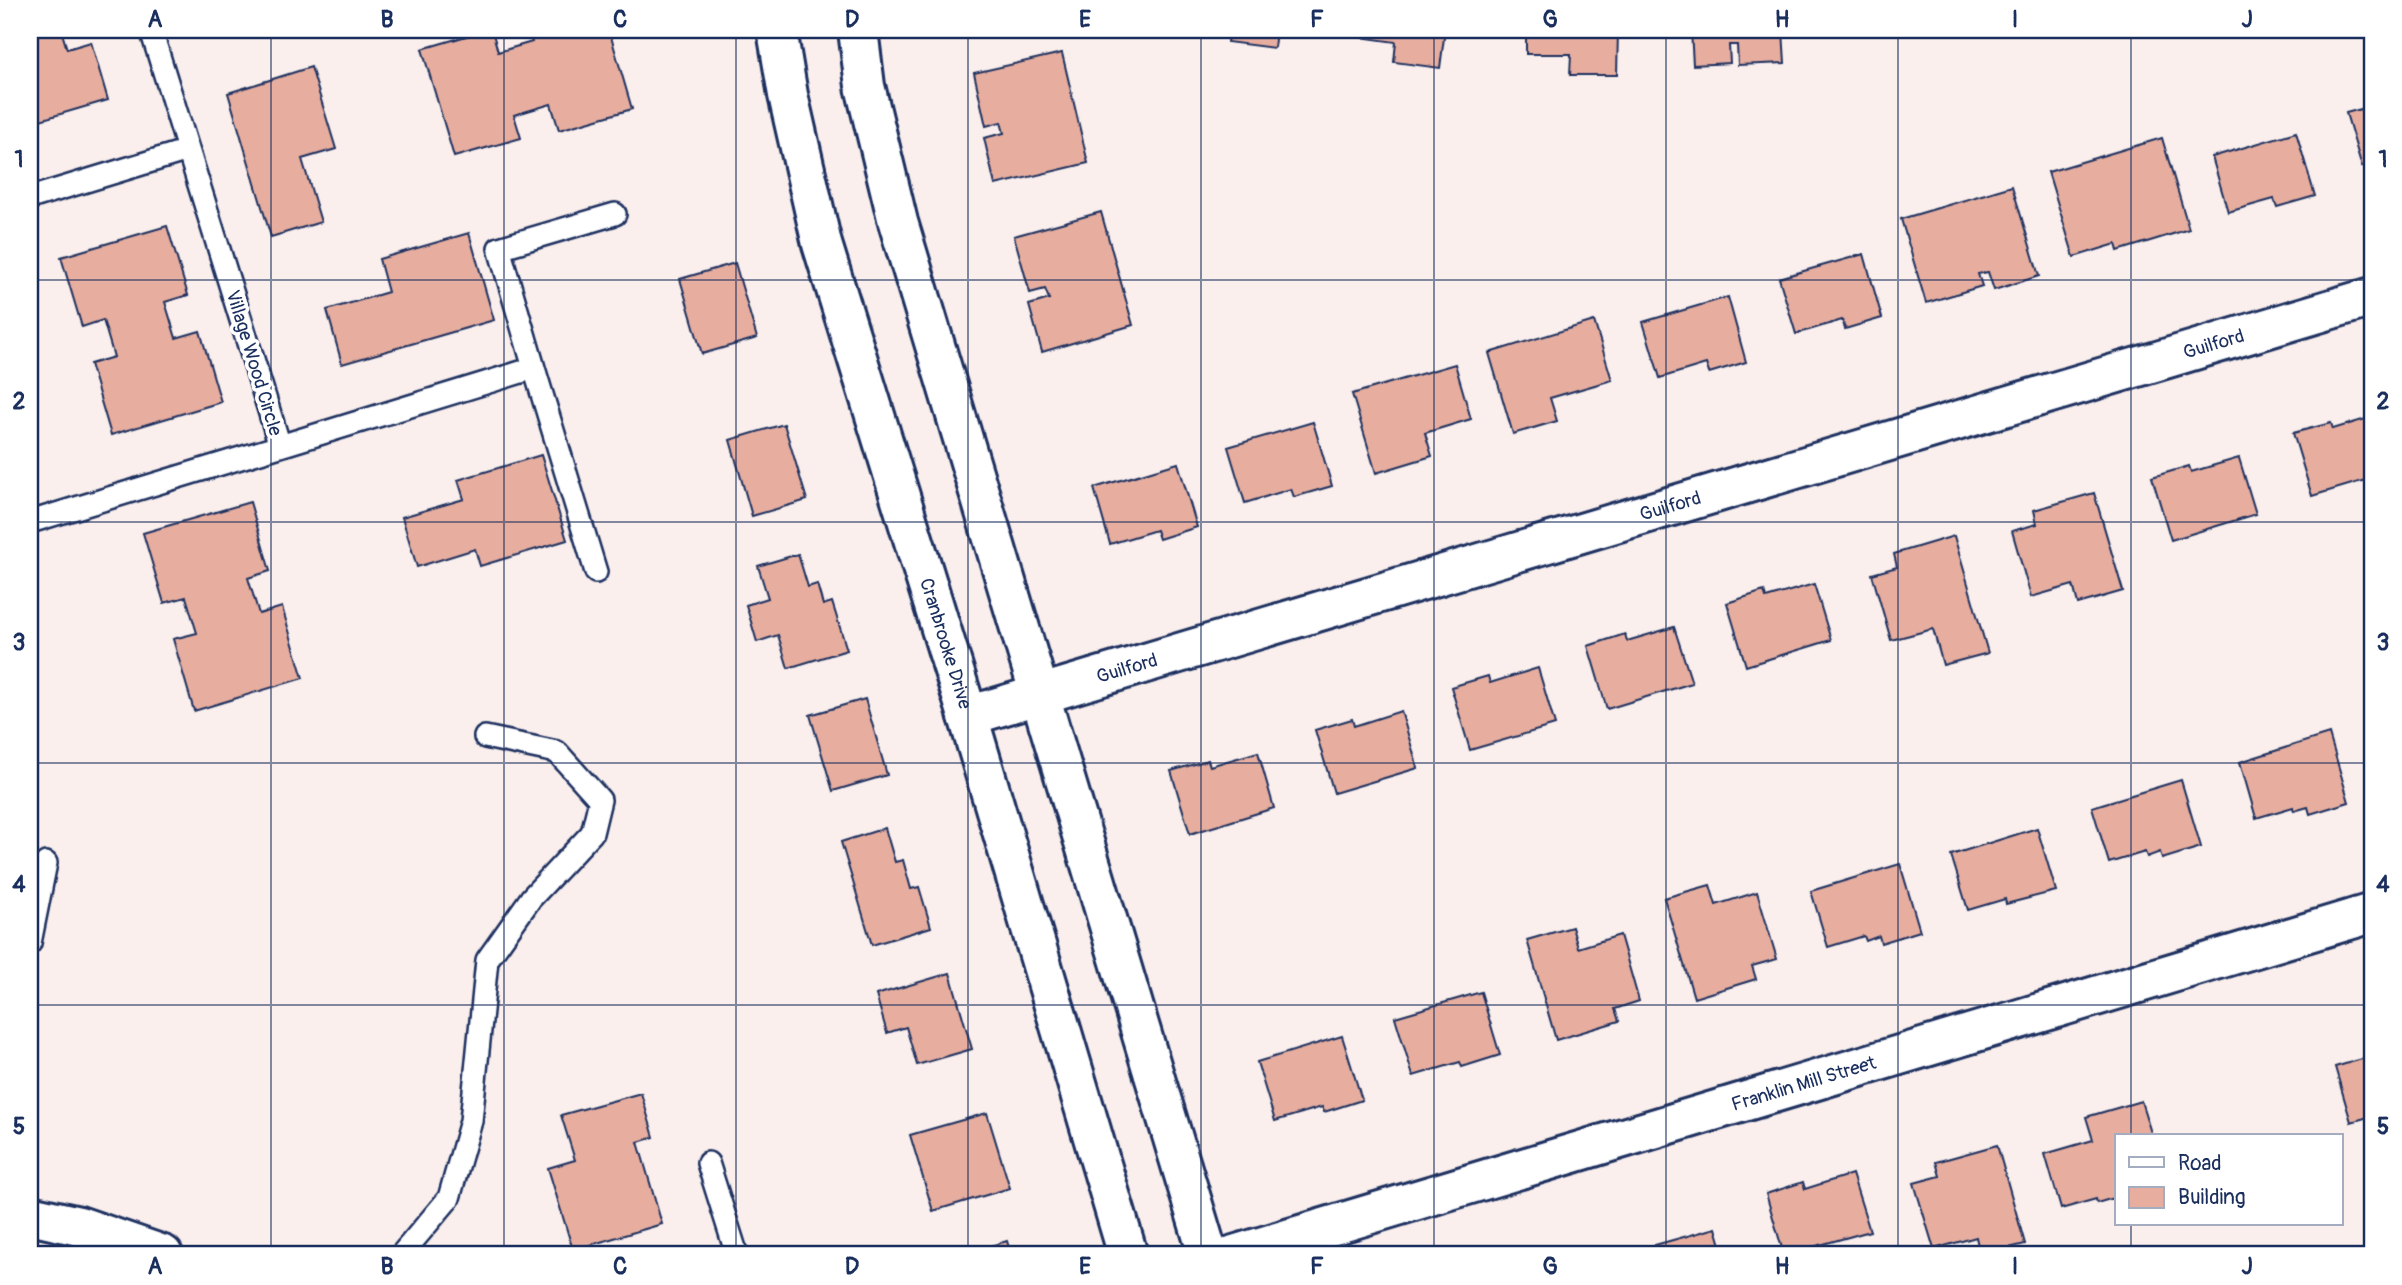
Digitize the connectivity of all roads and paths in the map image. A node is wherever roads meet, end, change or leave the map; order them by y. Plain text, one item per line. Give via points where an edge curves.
1 (150, 30) edge
2 (777, 30) edge
3 (858, 30) edge
4 (188, 150) junction
5 (30, 198) edge
6 (615, 214) dead end
7 (2372, 297) edge
8 (534, 368) junction
9 (280, 446) junction
10 (30, 523) edge
11 (596, 572) dead end
12 (1040, 694) junction
13 (968, 716) junction
14 (485, 737) dead end
15 (46, 863) dead end
16 (2372, 913) edge
17 (30, 943) edge
18 (708, 1163) dead end
19 (30, 1215) edge
20 (163, 1255) edge
21 (401, 1255) edge
22 (737, 1255) edge
23 (1128, 1255) edge
24 (1208, 1255) edge
25 (1234, 1255) edge

1 - 4 lane, Village Wood Circle
2 - 13 street, Cranbrooke Drive via 822,244
3 - 12 street via 865,86 898,222
4 - 5 lane
4 - 9 lane, Village Wood Circle
6 - 8 lane via 499,248
7 - 12 street, Guilford
8 - 9 lane
8 - 11 lane
9 - 10 lane, Village Wood Circle
12 - 13 street, Guilford
12 - 24 street
13 - 23 street, Cranbrooke Drive
14 - 21 lane via 557,752 600,800 592,833 531,898 487,960 471,1121 449,1198
15 - 17 lane
16 - 25 street, Franklin Mill Street
18 - 22 lane
19 - 20 street via 79,1226

